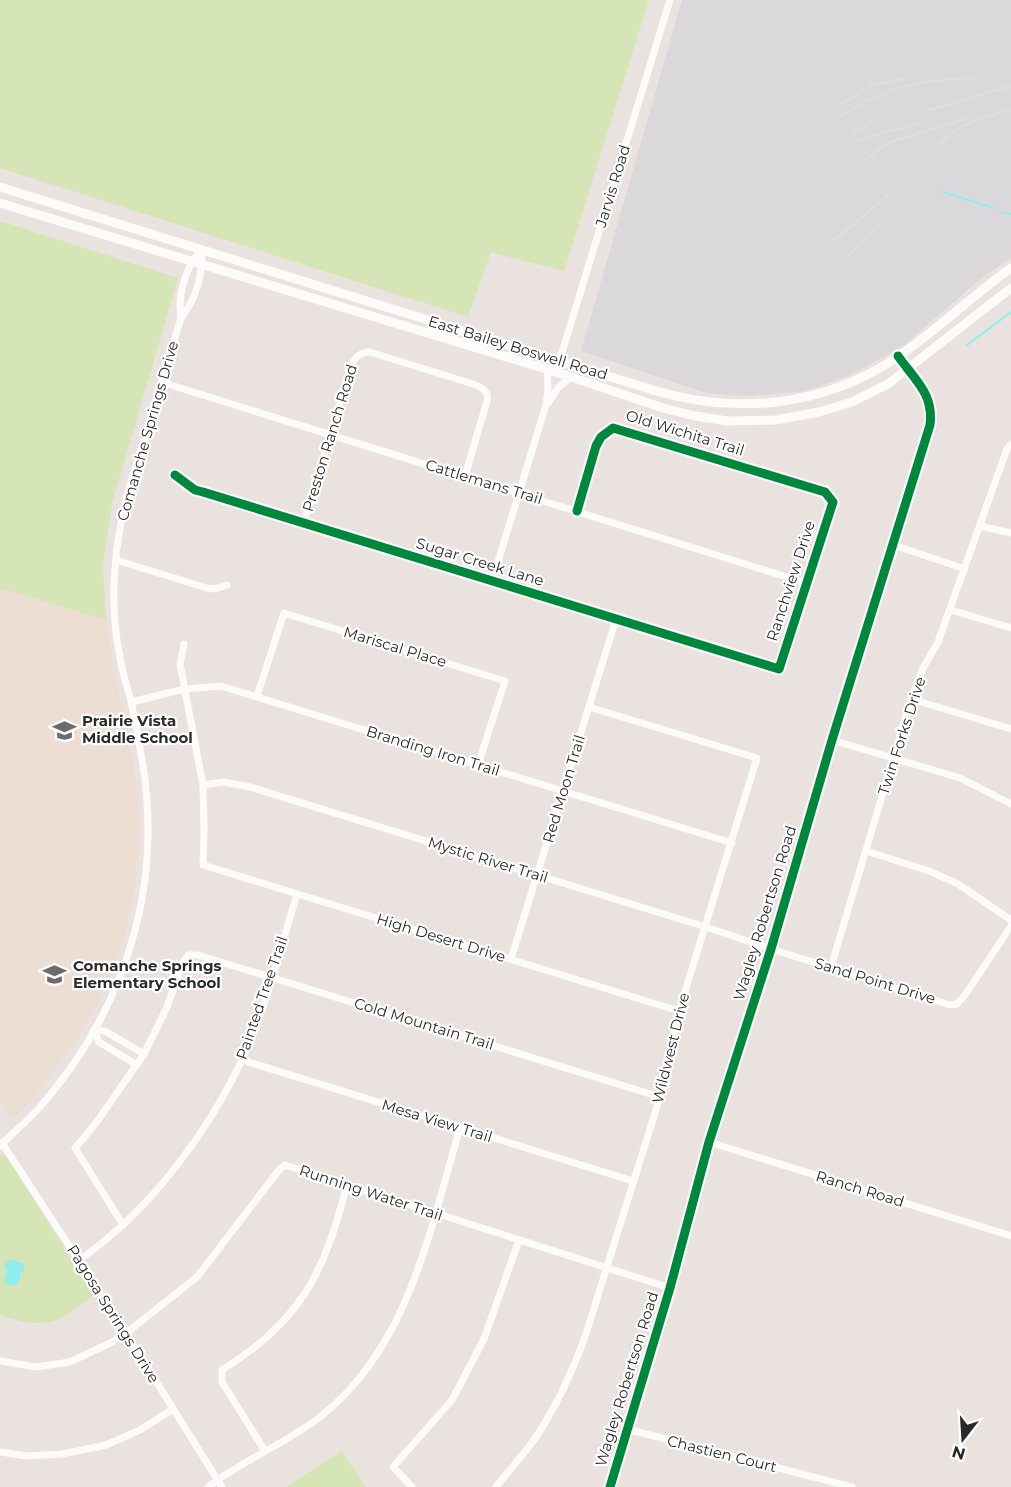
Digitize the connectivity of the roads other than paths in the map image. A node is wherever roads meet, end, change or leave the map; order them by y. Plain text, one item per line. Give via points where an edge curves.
1 (670, 0) edge
2 (0, 188) edge
3 (44, 201) junction
4 (0, 203) edge
5 (39, 215) junction
6 (201, 249) junction
7 (191, 262) junction
8 (203, 266) junction
9 (1011, 268) edge
10 (1011, 288) edge
11 (181, 318) junction
12 (898, 356) junction
13 (560, 361) junction
14 (908, 369) junction
15 (552, 371) junction
16 (571, 377) junction
17 (161, 382) junction
18 (546, 405) junction
19 (331, 435) junction
20 (1011, 444) edge
21 (175, 476) dead end
22 (465, 476) junction
23 (519, 493) junction
24 (833, 502) joint
25 (577, 512) junction
26 (304, 522) junction
27 (980, 526) junction
28 (1011, 533) edge
29 (893, 545) junction
30 (116, 560) junction
31 (965, 569) junction
32 (492, 581) junction
33 (806, 583) junction
34 (227, 585) dead end
35 (951, 610) junction
36 (616, 619) junction
37 (1011, 628) edge
38 (184, 644) dead end
39 (778, 669) joint
40 (185, 689) junction
41 (257, 696) junction
42 (911, 699) junction
43 (131, 702) junction
44 (589, 707) junction
45 (1011, 729) edge
46 (832, 740) junction
47 (894, 758) junction
48 (478, 765) junction
49 (203, 785) junction
50 (563, 791) junction
51 (1011, 804) edge
52 (732, 843) junction
53 (866, 851) junction
54 (537, 874) junction
55 (297, 894) junction
56 (1011, 920) edge
57 (1011, 926) edge
58 (706, 927) junction
59 (771, 949) junction
60 (511, 959) junction
61 (831, 967) junction
62 (271, 977) junction
63 (679, 1011) junction
64 (94, 1030) junction
65 (144, 1054) junction
66 (242, 1060) junction
67 (137, 1065) junction
68 (660, 1097) junction
69 (460, 1128) junction
70 (709, 1142) junction
71 (1, 1144) edge
72 (633, 1181) junction
73 (347, 1185) junction
74 (435, 1214) junction
75 (123, 1225) junction
76 (1011, 1236) edge
77 (519, 1240) junction
78 (79, 1260) junction
79 (607, 1267) junction
80 (670, 1288) junction
81 (126, 1332) junction
82 (0, 1361) edge
83 (173, 1409) junction
84 (627, 1429) junction
85 (265, 1451) junction
86 (0, 1452) edge
87 (217, 1480) junction
88 (208, 1487) edge
89 (222, 1487) edge
90 (411, 1487) edge
91 (496, 1487) edge
92 (610, 1487) edge
93 (852, 1487) edge

1 - 13 street, Jarvis Road
2 - 3 main road, East Bailey Boswell Road
3 - 5 main road
3 - 6 main road, East Bailey Boswell Road
4 - 5 main road, East Bailey Boswell Road
5 - 7 main road, East Bailey Boswell Road
6 - 7 street, Comanche Springs Drive
6 - 8 street, Comanche Springs Drive
6 - 13 main road, East Bailey Boswell Road
7 - 8 main road, East Bailey Boswell Road
7 - 11 street, Comanche Springs Drive via 178,302
8 - 11 street, Comanche Springs Drive via 190,306
8 - 15 main road, East Bailey Boswell Road
9 - 12 main road, East Bailey Boswell Road
10 - 14 main road, East Bailey Boswell Road
11 - 17 street, Comanche Springs Drive
12 - 13 main road, East Bailey Boswell Road via 860,378 818,394 740,405 677,397
12 - 14 street, Wagley Robertson Road
13 - 15 street, Jarvis Road
14 - 16 main road, East Bailey Boswell Road via 852,402 796,417 744,422 678,413
14 - 29 street, Wagley Robertson Road via 925,391 931,416
15 - 16 main road, East Bailey Boswell Road
15 - 18 street, Jarvis Road
16 - 18 street
17 - 19 street, Cattlemans Trail
17 - 30 street, Comanche Springs Drive via 122,514
18 - 23 street
19 - 22 street, Cattlemans Trail
19 - 22 street, Preston Ranch Road via 351,366 358,355 370,352 486,391 487,402
19 - 26 street, Preston Ranch Road
20 - 27 street, Twin Forks Drive
21 - 26 street, Sugar Creek Lane via 195,490
22 - 23 street, Cattlemans Trail
23 - 25 street, Cattlemans Trail
23 - 32 street
24 - 25 street, Old Wichita Trail via 825,492 613,428 596,446
24 - 33 street, Ranchview Drive
25 - 33 street, Cattlemans Trail
26 - 32 street, Sugar Creek Lane
27 - 28 street
27 - 31 street, Twin Forks Drive
29 - 31 street
29 - 46 street, Wagley Robertson Road
30 - 34 street via 210,589
30 - 43 street, Comanche Springs Drive via 118,643
31 - 35 street, Twin Forks Drive
32 - 36 street, Sugar Creek Lane
33 - 39 street, Ranchview Drive
35 - 37 street
35 - 42 street, Twin Forks Drive
36 - 39 street, Sugar Creek Lane
36 - 44 street, Red Moon Trail
38 - 40 street via 180,664
40 - 41 street, Branding Iron Trail via 221,686
40 - 43 street, Branding Iron Trail
40 - 49 street
41 - 48 street, Branding Iron Trail
41 - 48 street, Mariscal Place via 284,613 506,681
42 - 45 street
42 - 47 street, Twin Forks Drive
43 - 64 street, Comanche Springs Drive via 147,792 148,871 129,956
44 - 50 street, Red Moon Trail
44 - 52 street, Wildwest Drive via 757,758
46 - 47 street
46 - 59 street, Wagley Robertson Road
47 - 51 street via 960,778
47 - 53 street, Twin Forks Drive
48 - 50 street, Branding Iron Trail
49 - 54 street, Mystic River Trail via 223,782 250,787
49 - 55 street, High Desert Drive via 203,865
50 - 52 street, Branding Iron Trail
50 - 54 street, Red Moon Trail
52 - 58 street, Wildwest Drive
53 - 56 street via 958,884
53 - 61 street, Twin Forks Drive
54 - 58 street, Mystic River Trail
54 - 60 street, Red Moon Trail
55 - 60 street, High Desert Drive
55 - 62 street, Painted Tree Trail
57 - 61 street, Sand Point Drive via 957,1004
58 - 59 street, Mystic River Trail
58 - 63 street, Wildwest Drive
59 - 61 street, Sand Point Drive
59 - 70 street, Wagley Robertson Road
60 - 63 street, High Desert Drive
62 - 65 street, Cold Mountain Trail via 188,955
62 - 66 street, Painted Tree Trail
62 - 68 street, Cold Mountain Trail
63 - 68 street, Wildwest Drive
64 - 65 street via 105,1031
64 - 67 street via 99,1042
64 - 71 street, Comanche Springs Drive via 49,1095
65 - 67 street
66 - 69 street, Mesa View Trail
66 - 75 street, Painted Tree Trail via 196,1137 160,1186
67 - 75 street via 75,1148
68 - 72 street, Wildwest Drive
69 - 72 street, Mesa View Trail
69 - 74 street
70 - 76 street, Ranch Road
70 - 80 street, Wagley Robertson Road
71 - 78 street, Pagosa Springs Drive
72 - 79 street, Wildwest Drive
73 - 74 street, Running Water Trail
73 - 81 street, Running Water Trail via 285,1165 197,1277
73 - 85 street via 321,1267 304,1296 273,1333 222,1371 222,1382
74 - 77 street, Running Water Trail
74 - 85 street via 397,1321 361,1375 322,1416
75 - 78 street, Painted Tree Trail
77 - 79 street, Running Water Trail
77 - 90 street via 488,1330 452,1400 393,1467
78 - 81 street, Pagosa Springs Drive
79 - 80 street, Running Water Trail
79 - 91 street, Wildwest Drive via 564,1387 536,1438
80 - 84 street, Wagley Robertson Road
81 - 82 street, Running Water Trail via 70,1362 36,1367
81 - 83 street, Pagosa Springs Drive
83 - 86 street via 140,1430 106,1444 62,1454 27,1456
83 - 87 street, Pagosa Springs Drive
84 - 92 street, Wagley Robertson Road
84 - 93 street, Chastien Court
85 - 87 street
87 - 88 street
87 - 89 street, Pagosa Springs Drive

